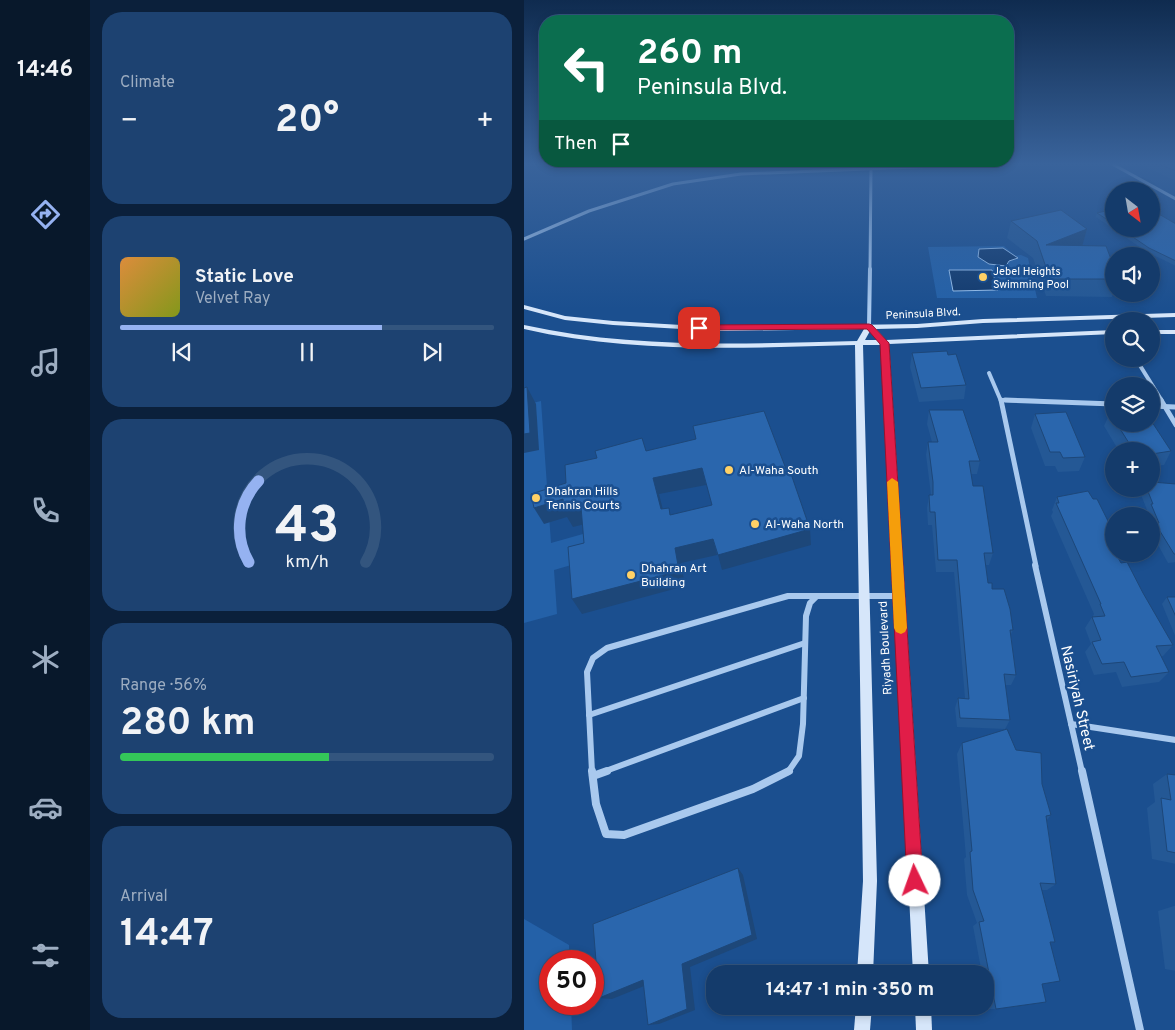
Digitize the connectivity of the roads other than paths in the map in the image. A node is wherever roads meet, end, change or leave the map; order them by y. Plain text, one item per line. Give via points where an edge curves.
1 (585, 213) edge
2 (870, 213) edge
3 (524, 239) edge
4 (524, 307) edge
5 (1175, 315) edge
6 (869, 326) junction
7 (524, 327) edge
8 (1105, 332) edge
9 (1160, 332) edge
10 (1175, 332) edge
11 (884, 343) junction
12 (859, 344) junction
13 (1141, 367) edge
14 (989, 373) dead end
15 (1001, 400) junction
16 (1105, 404) edge
17 (1160, 407) edge
18 (1166, 407) junction
19 (1175, 407) edge
20 (1175, 425) edge
21 (865, 596) junction
22 (899, 596) junction
23 (816, 597) junction
24 (805, 642) junction
25 (804, 698) junction
26 (589, 715) junction
27 (1071, 724) junction
28 (1175, 740) edge
29 (593, 776) junction
30 (866, 965) edge
31 (920, 965) edge
32 (863, 1015) edge
33 (923, 1015) edge
34 (862, 1030) edge
35 (924, 1030) edge
36 (1140, 1030) edge

1 - 3 street
2 - 6 street
4 - 6 main road, Peninsula Blvd. via 565,318 613,323 716,328
5 - 6 main road, Peninsula Blvd.
6 - 11 main road
6 - 12 main road
7 - 12 main road via 558,336 632,344
8 - 11 main road
9 - 10 main road
11 - 12 main road
11 - 22 main road, Riyadh Boulevard
12 - 21 main road, Riyadh Boulevard
13 - 18 street
14 - 15 street, Nasiriyah Street
15 - 16 street
15 - 27 street, Nasiriyah Street
17 - 18 street
18 - 19 street
18 - 20 street
21 - 22 street
21 - 23 street
21 - 30 main road, Riyadh Boulevard via 870,882
22 - 31 main road, Riyadh Boulevard
23 - 24 street via 810,603 806,616
23 - 26 street via 788,596 607,648 596,654 586,670
24 - 25 street
24 - 26 street
25 - 29 street
25 - 29 street via 800,756 788,772 753,789 624,836 606,834 599,823
26 - 29 street
27 - 28 street
27 - 36 street, Nasiriyah Street
32 - 34 main road
33 - 35 main road

